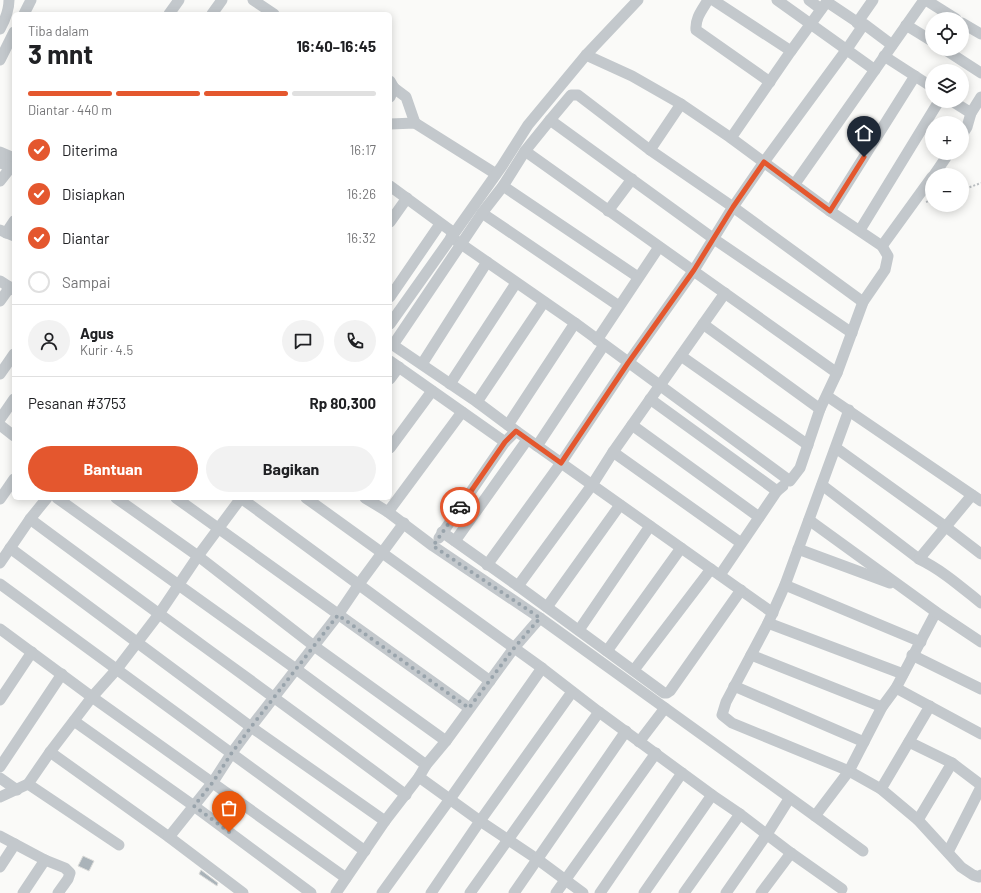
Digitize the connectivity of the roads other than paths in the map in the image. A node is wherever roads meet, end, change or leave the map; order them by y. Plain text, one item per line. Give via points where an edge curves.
1 (9, 0) edge
2 (30, 0) edge
3 (179, 0) edge
4 (222, 0) edge
5 (638, 0) edge
6 (708, 0) edge
7 (713, 0) edge
8 (777, 0) edge
9 (809, 0) edge
10 (873, 0) edge
11 (925, 0) edge
12 (825, 3) edge
13 (25, 12) edge
14 (170, 12) edge
15 (213, 12) edge
16 (945, 12) edge
17 (810, 23) junction
18 (860, 24) junction
19 (906, 25) junction
20 (969, 26) edge
21 (0, 29) edge
22 (981, 34) edge
23 (12, 36) edge
24 (925, 37) edge
25 (892, 45) junction
26 (848, 49) junction
27 (791, 51) junction
28 (586, 55) junction
29 (884, 56) junction
30 (955, 56) edge
31 (0, 60) edge
32 (875, 70) junction
33 (981, 73) edge
34 (915, 76) junction
35 (770, 82) junction
36 (925, 83) edge
37 (392, 90) edge
38 (981, 97) edge
39 (680, 104) junction
40 (935, 108) edge
41 (963, 108) edge
42 (971, 113) junction
43 (550, 120) junction
44 (969, 120) edge
45 (415, 123) junction
46 (392, 124) edge
47 (731, 138) junction
48 (650, 150) junction
49 (525, 151) junction
50 (0, 152) edge
51 (764, 162) junction
52 (10, 164) edge
53 (499, 170) junction
54 (512, 172) junction
55 (632, 179) junction
56 (0, 181) edge
57 (794, 185) junction
58 (503, 186) junction
59 (392, 187) edge
60 (925, 187) edge
61 (407, 198) junction
62 (733, 207) junction
63 (608, 211) junction
64 (830, 211) junction
65 (482, 213) junction
66 (392, 219) edge
67 (440, 224) junction
68 (860, 230) junction
69 (452, 235) junction
70 (714, 239) junction
71 (462, 244) junction
72 (882, 246) junction
73 (659, 247) junction
74 (487, 262) junction
75 (694, 270) junction
76 (638, 277) junction
77 (516, 283) junction
78 (8, 286) edge
79 (725, 293) junction
80 (392, 294) edge
81 (0, 301) edge
82 (544, 302) junction
83 (863, 302) junction
84 (619, 306) junction
85 (392, 319) edge
86 (574, 323) junction
87 (703, 324) junction
88 (852, 333) junction
89 (600, 342) junction
90 (392, 344) edge
91 (681, 356) junction
92 (12, 357) edge
93 (628, 363) junction
94 (394, 364) edge
95 (422, 364) junction
96 (837, 373) junction
97 (0, 374) edge
98 (450, 384) junction
99 (659, 385) junction
100 (432, 390) junction
101 (827, 396) junction
102 (650, 398) junction
103 (12, 402) edge
104 (477, 402) junction
105 (820, 409) junction
106 (849, 410) junction
107 (462, 412) junction
108 (0, 419) edge
109 (632, 425) junction
110 (512, 428) junction
111 (527, 440) junction
112 (505, 442) junction
113 (392, 445) edge
114 (808, 445) junction
115 (537, 446) junction
116 (836, 448) junction
117 (613, 452) junction
118 (561, 463) junction
119 (790, 481) junction
120 (12, 482) edge
121 (592, 485) junction
122 (822, 485) junction
123 (777, 491) junction
124 (976, 498) edge
125 (0, 499) edge
126 (45, 500) edge
127 (60, 500) edge
128 (119, 500) edge
129 (179, 500) edge
130 (240, 500) edge
131 (244, 500) edge
132 (309, 500) edge
133 (368, 500) edge
134 (620, 505) junction
135 (388, 512) junction
136 (759, 517) junction
137 (30, 519) junction
138 (809, 520) junction
139 (404, 523) junction
140 (650, 526) junction
141 (946, 527) junction
142 (219, 529) junction
143 (442, 532) junction
144 (455, 541) junction
145 (741, 543) junction
146 (433, 546) junction
147 (10, 548) junction
148 (681, 548) junction
149 (798, 549) junction
150 (382, 554) junction
151 (981, 554) edge
152 (198, 556) junction
153 (919, 559) junction
154 (0, 563) edge
155 (487, 565) junction
156 (716, 572) junction
157 (0, 584) edge
158 (359, 584) junction
159 (178, 585) junction
160 (518, 586) junction
161 (785, 586) junction
162 (904, 589) junction
163 (742, 590) junction
164 (981, 603) edge
165 (547, 607) junction
166 (936, 612) junction
167 (773, 613) junction
168 (159, 614) junction
169 (338, 615) junction
170 (540, 618) junction
171 (768, 623) junction
172 (579, 630) junction
173 (2, 634) edge
174 (137, 642) junction
175 (921, 642) junction
176 (981, 642) edge
177 (314, 646) junction
178 (514, 648) junction
179 (607, 651) junction
180 (32, 652) junction
181 (750, 655) junction
182 (912, 656) junction
183 (542, 668) junction
184 (117, 669) junction
185 (296, 669) junction
186 (634, 670) junction
187 (62, 674) junction
188 (903, 674) junction
189 (490, 681) junction
190 (734, 686) junction
191 (896, 688) junction
192 (981, 689) edge
193 (572, 692) junction
194 (92, 697) junction
195 (275, 697) junction
196 (0, 700) edge
197 (930, 706) junction
198 (882, 707) junction
199 (469, 708) junction
200 (665, 708) junction
201 (599, 712) junction
202 (74, 722) junction
203 (251, 727) junction
204 (626, 731) junction
205 (981, 734) edge
206 (446, 741) junction
207 (639, 742) junction
208 (864, 742) junction
209 (909, 742) junction
210 (50, 752) junction
211 (231, 754) junction
212 (656, 754) junction
213 (952, 763) junction
214 (426, 765) junction
215 (0, 767) edge
216 (849, 771) junction
217 (682, 773) junction
218 (419, 777) junction
219 (0, 778) edge
220 (213, 782) junction
221 (28, 784) junction
222 (981, 786) edge
223 (17, 790) junction
224 (881, 790) junction
225 (406, 795) junction
226 (712, 795) junction
227 (0, 797) edge
228 (789, 799) junction
229 (450, 800) junction
230 (194, 806) junction
231 (740, 814) junction
232 (815, 816) junction
233 (918, 820) junction
234 (385, 821) junction
235 (480, 822) junction
236 (767, 834) junction
237 (0, 836) edge
238 (169, 837) junction
239 (509, 840) junction
240 (15, 844) junction
241 (119, 845) dead end
242 (365, 851) junction
243 (863, 851) dead end
244 (791, 852) junction
245 (948, 852) junction
246 (536, 859) junction
247 (45, 860) junction
248 (0, 867) edge
249 (981, 875) edge
250 (346, 878) junction
251 (565, 880) junction
252 (842, 889) dead end
253 (23, 893) edge
254 (58, 893) edge
255 (243, 893) edge
256 (311, 893) edge
257 (336, 893) edge
258 (382, 893) edge
259 (431, 893) edge
260 (470, 893) edge
261 (514, 893) edge
262 (556, 893) edge
263 (583, 893) edge
264 (600, 893) edge
265 (644, 893) edge
266 (684, 893) edge
267 (726, 893) edge
268 (761, 893) edge

1 - 21 street via 5,20
2 - 13 street
3 - 14 street
4 - 15 street
5 - 28 street
6 - 35 street via 697,16 696,30
7 - 27 street
8 - 17 street
9 - 12 street
10 - 18 street
11 - 16 street
11 - 19 street
12 - 17 street
12 - 18 street
17 - 26 street
17 - 27 street
18 - 25 street via 864,24
18 - 26 street
19 - 24 street
19 - 25 street
20 - 22 street
23 - 31 street
25 - 29 street
26 - 32 street
26 - 51 street
27 - 35 street
28 - 39 street via 632,76
28 - 53 street via 528,125
29 - 32 street
29 - 34 street
30 - 33 street
32 - 57 street
34 - 36 street
34 - 64 street
35 - 47 street
37 - 45 street via 406,97
38 - 42 street
39 - 47 street
39 - 48 street
40 - 68 street
41 - 42 street
42 - 44 street
43 - 48 street via 566,100 572,95 578,95
43 - 49 street
43 - 55 street
45 - 46 street
45 - 53 street
47 - 51 street
48 - 62 street
49 - 54 street
49 - 63 street
50 - 52 street
51 - 57 street
51 - 62 street
52 - 56 street
53 - 54 street
53 - 69 street
54 - 58 street
55 - 63 street
55 - 70 street
57 - 64 street
58 - 65 street
58 - 76 street
59 - 61 street
60 - 72 street
61 - 66 street
61 - 67 street
62 - 70 street
62 - 83 street
63 - 73 street
64 - 68 street
65 - 71 street
65 - 84 street
67 - 69 street
67 - 80 street
68 - 72 street
69 - 71 street
69 - 85 street
70 - 75 street
70 - 88 street
71 - 74 street
71 - 90 street
72 - 83 street via 888,256 888,264
73 - 75 street
73 - 76 street
74 - 77 street
74 - 95 street
75 - 79 street
75 - 93 street
76 - 84 street
77 - 82 street
77 - 98 street
78 - 81 street
79 - 87 street
79 - 96 street
82 - 86 street
82 - 104 street
83 - 88 street
84 - 89 street
86 - 89 street
86 - 110 street
87 - 91 street
87 - 105 street
88 - 96 street
89 - 93 street
89 - 115 street
90 - 95 street
91 - 99 street
91 - 114 street
92 - 97 street
93 - 99 street
93 - 118 street
94 - 100 street
95 - 98 street
96 - 101 street
98 - 104 street
99 - 102 street
99 - 119 street
100 - 107 street
100 - 113 street
101 - 105 street
101 - 106 street
102 - 109 street
102 - 123 street
103 - 108 street
104 - 110 street
105 - 114 street
106 - 116 street
106 - 124 street
107 - 112 street
107 - 135 street
109 - 117 street
109 - 136 street
110 - 111 street
110 - 112 street
111 - 115 street
111 - 144 street
112 - 143 street
114 - 119 street via 800,468
115 - 118 street
116 - 122 street
116 - 141 street
117 - 121 street
117 - 145 street
118 - 121 street
118 - 155 street
119 - 123 street
120 - 125 street
121 - 134 street
121 - 160 street
122 - 138 street
122 - 153 street
123 - 136 street
124 - 141 street
126 - 137 street
127 - 159 street
128 - 152 street
129 - 142 street
130 - 142 street
131 - 158 street
132 - 150 street
133 - 135 street
134 - 140 street
134 - 165 street
135 - 139 street
136 - 145 street
137 - 147 street
137 - 168 street
138 - 149 street
138 - 162 street
139 - 146 street
139 - 150 street
140 - 148 street
140 - 172 street
141 - 151 street
141 - 153 street
142 - 152 street
142 - 169 street
143 - 144 street
143 - 146 street
144 - 155 street
145 - 156 street
146 - 170 street
147 - 154 street
147 - 174 street
148 - 156 street
148 - 179 street
149 - 161 street
149 - 162 street
150 - 158 street
150 - 178 street
152 - 159 street
152 - 177 street
153 - 164 street via 946,574
155 - 160 street
156 - 163 street
156 - 186 street
157 - 184 street
158 - 169 street
158 - 189 street
159 - 168 street
159 - 185 street
160 - 165 street
161 - 167 street
161 - 175 street
162 - 166 street
163 - 167 street
163 - 186 street via 667,693
165 - 172 street
166 - 175 street
166 - 176 street
167 - 171 street
168 - 174 street
168 - 195 street
169 - 177 street
169 - 199 street
170 - 178 street
170 - 200 street
171 - 181 street
171 - 188 street
172 - 179 street
173 - 180 street
174 - 184 street
174 - 203 street
175 - 182 street
177 - 185 street
177 - 206 street
178 - 183 street
178 - 189 street
179 - 186 street
180 - 187 street
180 - 196 street
181 - 190 street
181 - 198 street
182 - 188 street
182 - 192 street
183 - 193 street
183 - 229 street
184 - 194 street
184 - 211 street
185 - 195 street
185 - 214 street
187 - 194 street
187 - 215 street
188 - 191 street
189 - 199 street
190 - 208 street
190 - 216 street via 722,716 732,723
191 - 197 street
191 - 198 street
193 - 201 street
193 - 235 street
194 - 202 street
194 - 220 street
195 - 203 street
195 - 225 street
197 - 205 street
197 - 209 street
198 - 208 street
199 - 206 street
200 - 207 street
200 - 228 street
201 - 204 street
201 - 239 street
202 - 210 street
202 - 230 street
203 - 211 street
203 - 234 street
204 - 207 street
204 - 246 street
206 - 214 street
207 - 212 street
208 - 216 street
209 - 213 street
209 - 224 street
210 - 221 street
210 - 238 street
211 - 220 street
211 - 242 street
212 - 217 street
212 - 251 street
213 - 222 street
213 - 233 street
214 - 218 street
216 - 224 street
216 - 232 street
217 - 226 street
217 - 264 street
218 - 225 street
218 - 229 street
219 - 223 street
220 - 230 street
220 - 250 street
221 - 223 street
221 - 241 street
222 - 245 street
223 - 227 street
224 - 233 street
225 - 234 street
226 - 231 street
226 - 265 street
228 - 232 street
228 - 236 street
229 - 235 street
229 - 258 street
230 - 238 street
230 - 256 street
231 - 236 street
231 - 266 street
232 - 243 street
233 - 245 street
234 - 242 street
235 - 239 street
235 - 259 street
236 - 244 street
236 - 267 street
237 - 240 street
238 - 255 street
239 - 246 street
239 - 260 street
240 - 247 street
240 - 248 street
242 - 250 street
244 - 252 street
244 - 268 street
245 - 249 street via 961,867 973,875
246 - 251 street
246 - 261 street
247 - 253 street
247 - 254 street via 65,868 70,873
250 - 257 street
251 - 262 street
251 - 263 street

